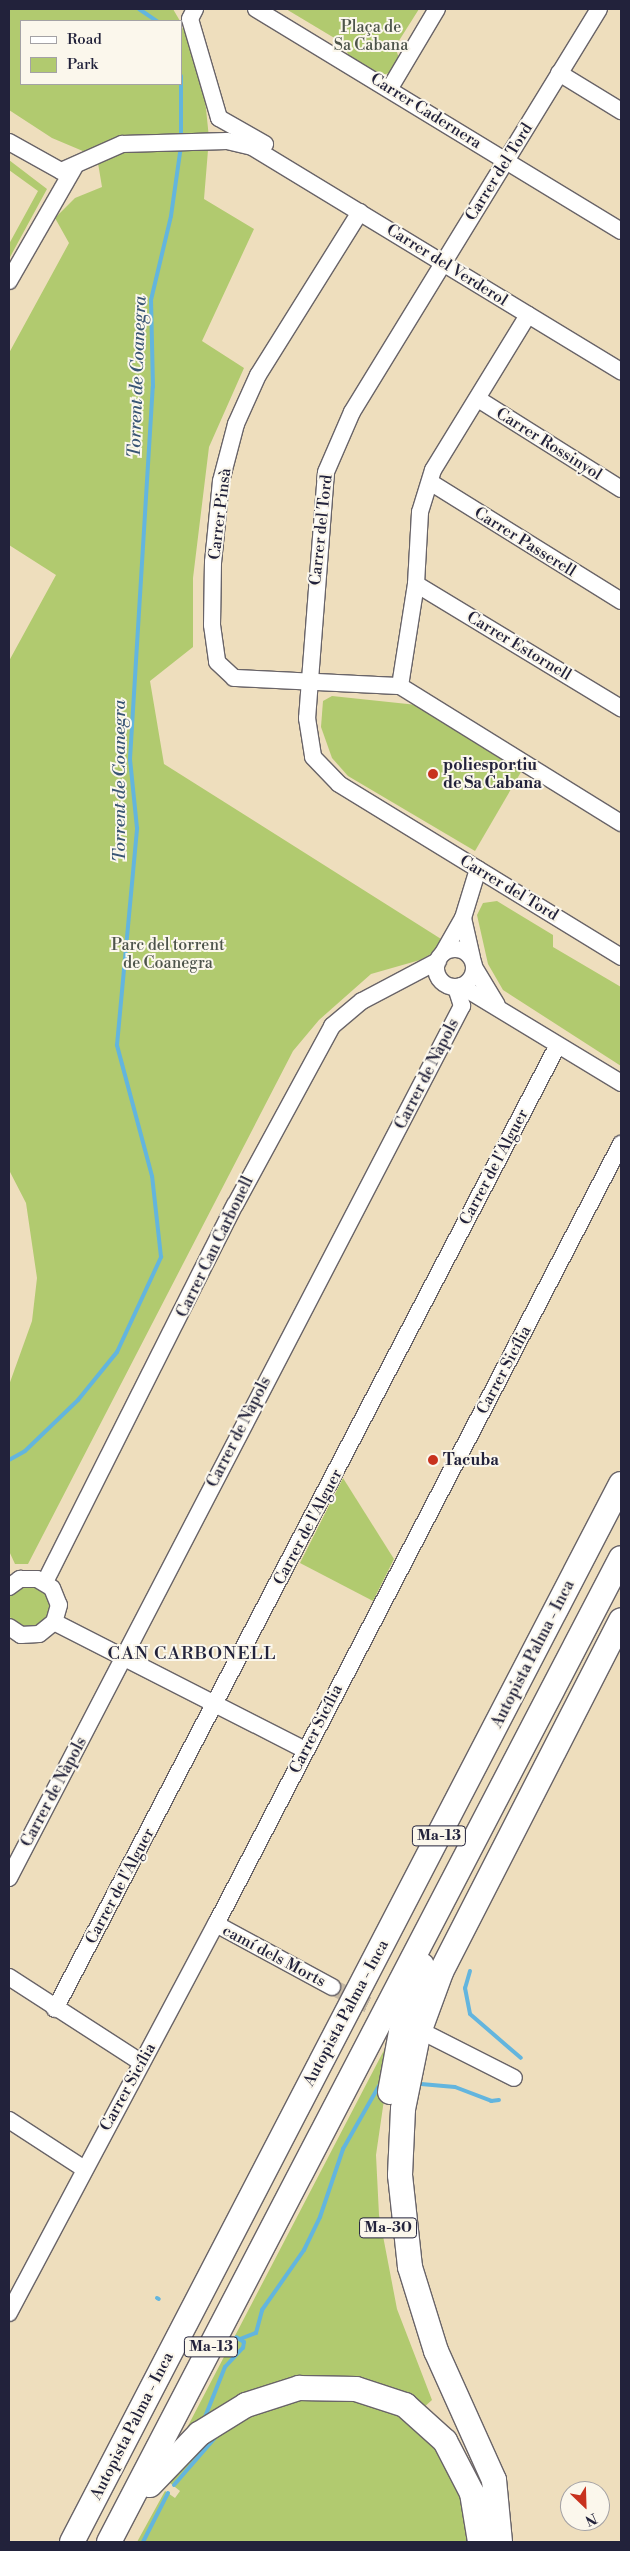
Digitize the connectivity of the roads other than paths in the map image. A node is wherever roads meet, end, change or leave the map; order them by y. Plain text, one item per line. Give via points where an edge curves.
1 (195, 9) edge
2 (256, 9) edge
3 (437, 9) edge
4 (599, 9) edge
5 (559, 73) junction
6 (390, 88) junction
7 (621, 111) edge
8 (9, 142) edge
9 (273, 158) junction
10 (506, 162) junction
11 (76, 166) junction
12 (360, 212) junction
13 (621, 231) edge
14 (444, 262) junction
15 (9, 282) edge
16 (528, 315) junction
17 (621, 371) edge
18 (478, 399) junction
19 (430, 482) junction
20 (621, 489) edge
21 (416, 584) junction
22 (621, 601) edge
23 (310, 681) junction
24 (400, 686) junction
25 (621, 708) edge
26 (621, 823) edge
27 (478, 869) junction
28 (463, 918) junction
29 (621, 956) edge
30 (440, 957) junction
31 (473, 963) junction
32 (402, 982) junction
33 (454, 985) junction
34 (497, 1005) junction
35 (558, 1045) junction
36 (621, 1083) edge
37 (621, 1144) edge
38 (621, 1484) edge
39 (621, 1558) edge
40 (10, 1582) edge
41 (45, 1582) junction
42 (621, 1620) edge
43 (54, 1622) junction
44 (10, 1632) edge
45 (126, 1656) junction
46 (216, 1703) junction
47 (305, 1750) junction
48 (9, 1878) edge
49 (441, 1904) junction
50 (216, 1924) junction
51 (9, 1977) edge
52 (332, 1987) tunnel mouth
53 (55, 2008) junction
54 (429, 2035) dead end
55 (142, 2063) junction
56 (514, 2078) dead end
57 (9, 2120) edge
58 (83, 2168) junction
59 (9, 2312) edge
60 (96, 2494) junction
61 (120, 2521) junction
62 (57, 2542) edge
63 (72, 2542) edge
64 (109, 2542) edge
65 (480, 2542) edge
66 (490, 2542) edge
67 (500, 2542) edge

1 - 9 street via 190,19 219,118 269,146
2 - 6 street, Carrer Cadernera
3 - 6 street
4 - 5 street, Carrer del Tord
5 - 7 street
5 - 10 street, Carrer del Tord
6 - 10 street, Carrer Cadernera
8 - 11 street via 55,170
9 - 11 street via 247,145 212,141 162,143 114,146
9 - 12 street, Carrer del Verderol
10 - 13 street, Carrer Cadernera
10 - 14 street, Carrer del Tord
11 - 15 street
12 - 14 street, Carrer del Verderol
12 - 23 street, Carrer Pinsà via 258,376 236,424 221,481 213,571 212,625 217,662 234,678
14 - 16 street, Carrer del Verderol
14 - 23 street, Carrer del Tord via 352,412 326,472
16 - 17 street, Carrer del Verderol
16 - 18 street
18 - 19 street
18 - 20 street, Carrer Rossinyol
19 - 21 street via 420,512
19 - 22 street, Carrer Passerell
21 - 24 street
21 - 25 street, Carrer Estornell
23 - 24 street, Carrer Pinsà
23 - 27 street, Carrer del Tord via 307,718 313,757 339,784
24 - 26 street
27 - 28 street
27 - 29 street, Carrer del Tord
28 - 30 street
28 - 31 street
30 - 31 street via 459,949
30 - 32 street
30 - 33 street via 436,971
31 - 33 street via 469,980
31 - 34 street
32 - 33 street, Carrer Can Carbonell
32 - 41 street, Carrer Can Carbonell via 362,1001 332,1026 310,1062
33 - 34 street
33 - 45 street, Carrer de Nàpols via 462,1006
34 - 35 street
35 - 36 street
35 - 46 street, Carrer de l'Alguer
37 - 47 street, Carrer Sicília
38 - 60 highway, Autopista Palma - Inca / Ma-13
39 - 49 highway, Autopista Palma - Inca / Ma-13
40 - 41 street via 29,1578
41 - 43 street via 59,1605
42 - 67 highway via 441,1972 418,2035 403,2109 400,2190 410,2267 436,2351 494,2480
43 - 44 street via 39,1634
43 - 45 street
45 - 46 street
45 - 48 street, Carrer de Nàpols
46 - 47 street
46 - 53 street, Carrer de l'Alguer
47 - 50 street, Carrer Sicília
49 - 61 highway, Autopista Palma - Inca / Ma-13
49 - 66 highway, Ma-30 via 394,2065 386,2130 386,2199 391,2250 407,2316 477,2475 489,2518
50 - 52 street, camí dels Morts
50 - 55 street, Carrer Sicília
51 - 53 street
53 - 55 street
54 - 56 street
55 - 58 street, Carrer Sicília
57 - 58 street
58 - 59 street, Carrer Sicília
60 - 62 highway
60 - 63 highway, Autopista Palma - Inca / Ma-13
61 - 64 highway, Autopista Palma - Inca / Ma-13
61 - 65 highway via 183,2447 228,2414 281,2393 339,2386 390,2398 432,2426 463,2469 476,2506

